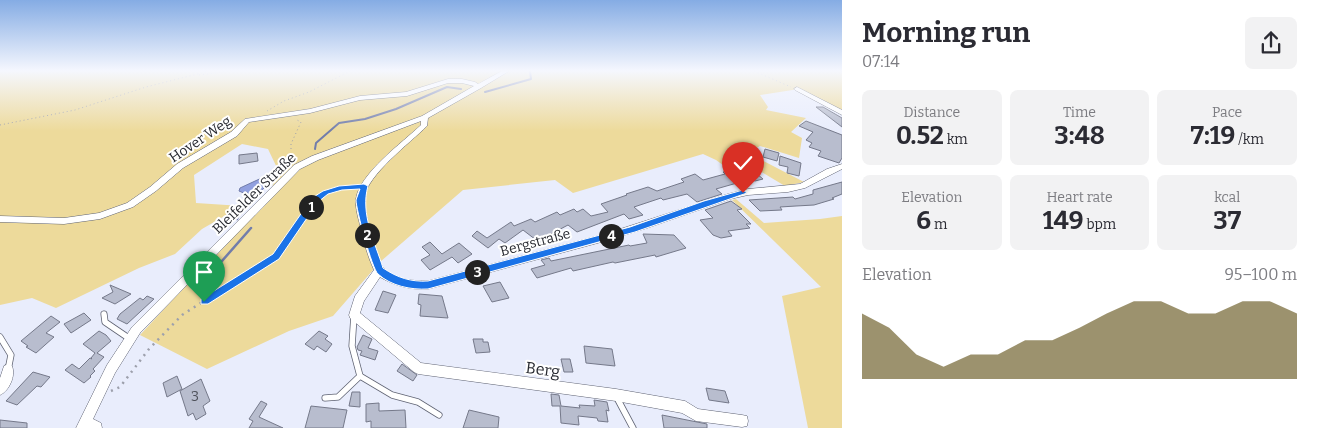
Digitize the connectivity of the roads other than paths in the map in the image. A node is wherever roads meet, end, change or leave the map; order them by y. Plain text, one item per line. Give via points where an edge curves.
1 (417, 91) edge
2 (473, 91) edge
3 (801, 91) edge
4 (842, 113) edge
5 (424, 117) junction
6 (842, 166) edge
7 (0, 219) edge
8 (379, 270) junction
9 (104, 314) dead end
10 (354, 315) junction
11 (0, 337) edge
12 (130, 339) junction
13 (8, 370) joint
14 (360, 376) junction
15 (0, 389) edge
16 (616, 395) junction
17 (325, 398) dead end
18 (439, 415) dead end
19 (742, 421) dead end
20 (88, 426) edge
21 (633, 428) edge

1 - 7 street, Hover Weg via 360,98 310,111 247,120 234,134 180,166 130,205 100,216 64,221
2 - 5 street, Bleifelder Straße
3 - 4 street
5 - 8 street via 426,125 364,186 360,200 363,217
5 - 12 street, Bleifelder Straße via 314,158 297,168
6 - 8 street, Bergstraße via 814,183 743,193 632,230 428,285 406,284
8 - 10 street via 359,299
9 - 12 lane via 105,322 111,328
10 - 14 lane via 352,346
10 - 16 street, Berg via 418,368
11 - 13 lane via 11,355
12 - 20 street, Bleifelder Straße via 97,397
13 - 15 street
14 - 17 lane via 338,397
14 - 18 lane via 392,395 418,402
16 - 19 street, Berg
16 - 21 lane

